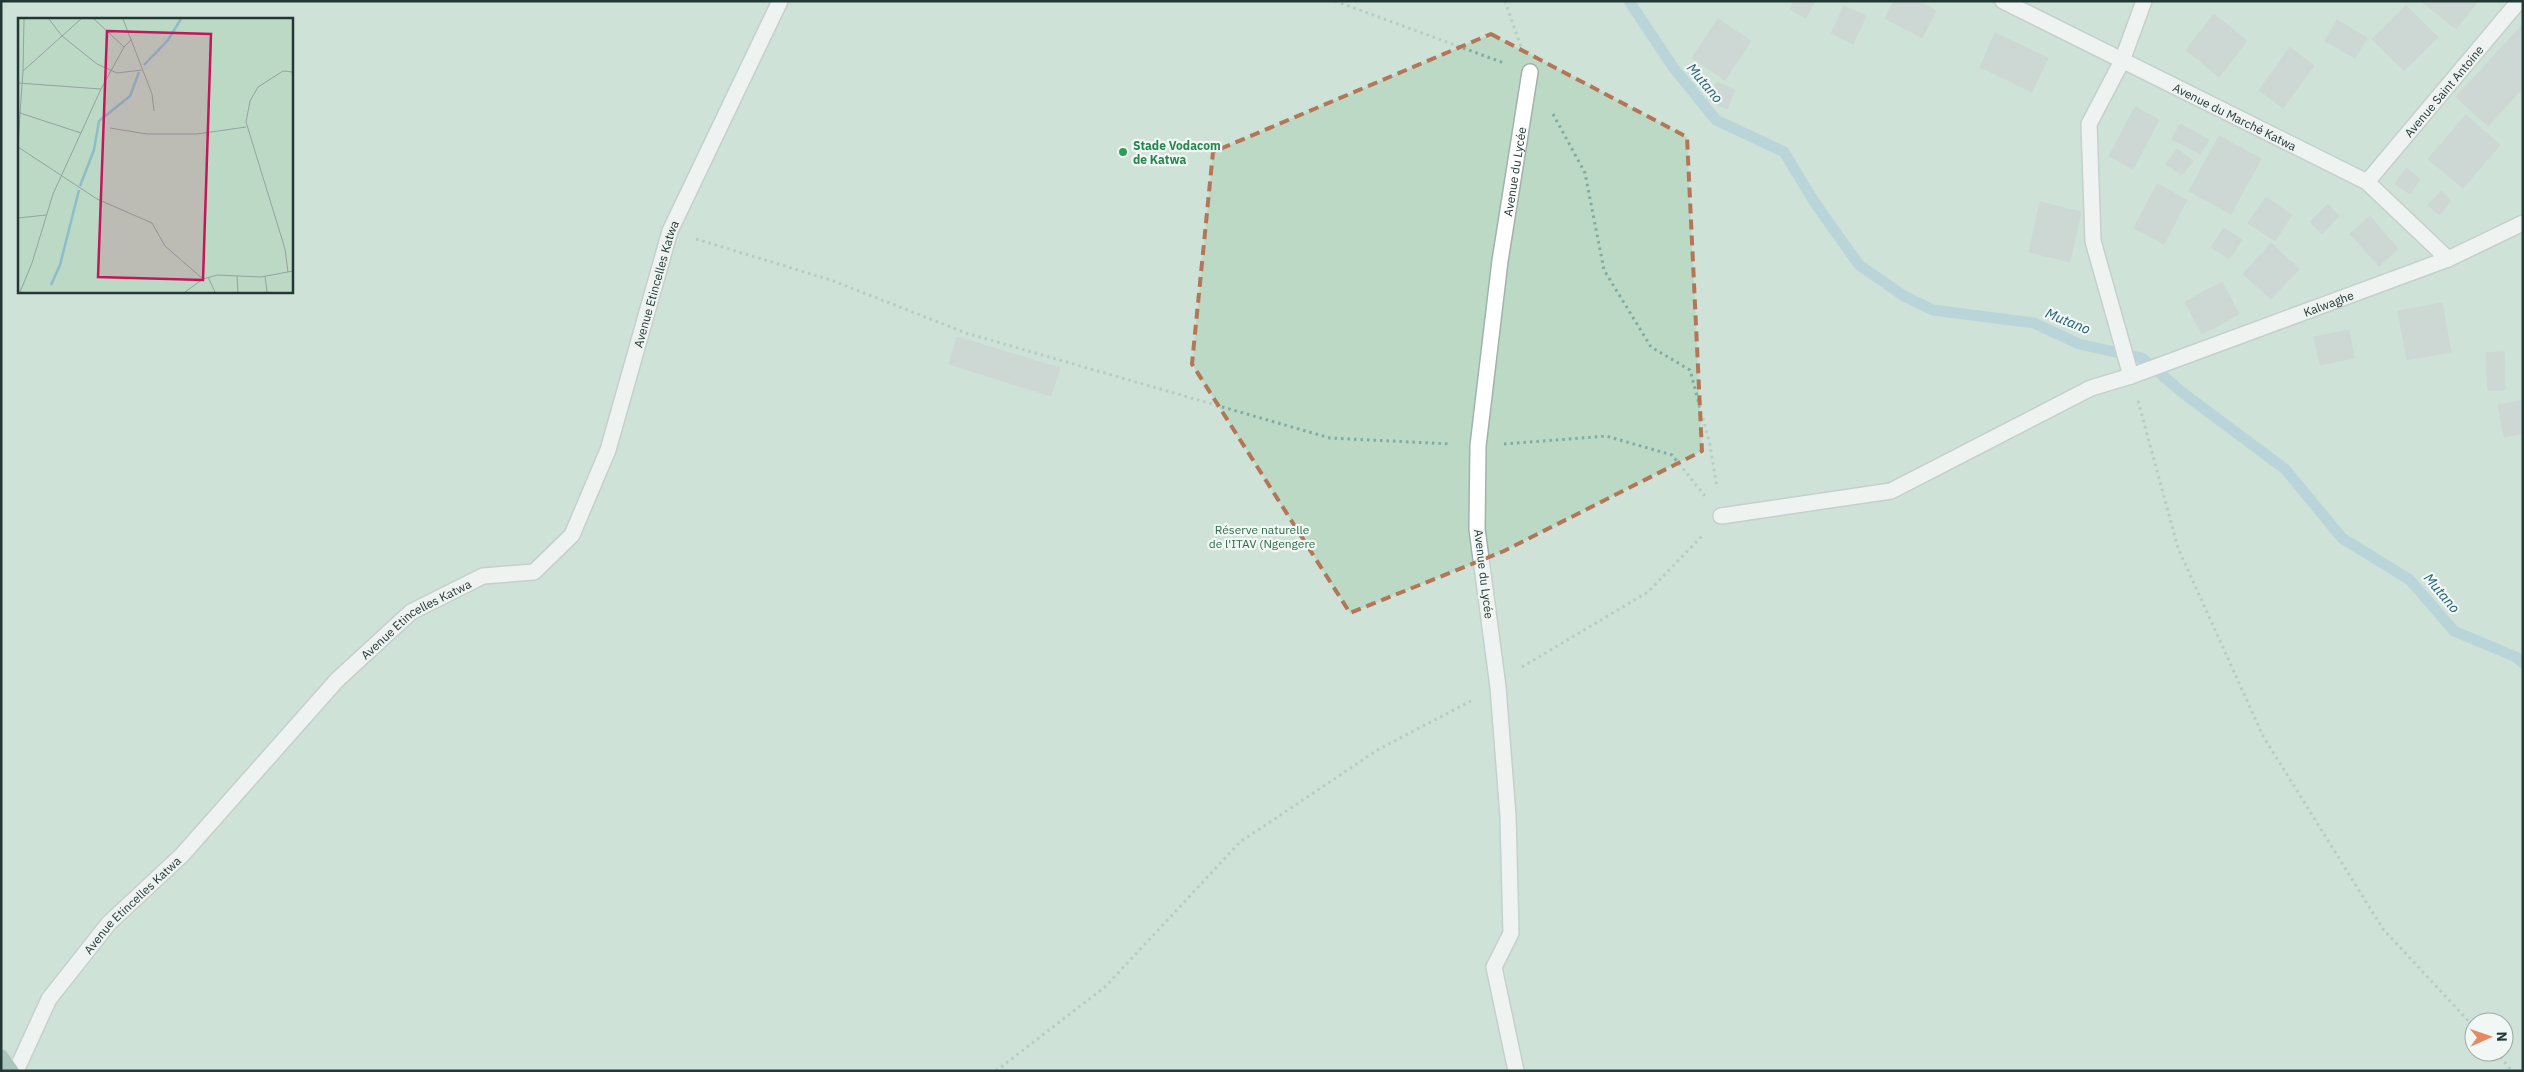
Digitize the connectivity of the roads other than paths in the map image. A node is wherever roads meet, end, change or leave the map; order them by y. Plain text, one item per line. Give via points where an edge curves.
1 (780, 1) edge
2 (2003, 1) edge
3 (2144, 1) edge
4 (2520, 1) edge
5 (2122, 61) junction
6 (1530, 72) road end
7 (2367, 182) junction
8 (2523, 222) edge
9 (2448, 259) junction
10 (2131, 376) junction
11 (1721, 516) road end
12 (1, 1057) edge
13 (11, 1071) edge
14 (16, 1071) edge
15 (1516, 1071) edge

1 - 14 street, Avenue Etincelles Katwa via 670,231 608,450 572,535 534,572 483,576 411,612 337,680 182,855 109,922 50,999
2 - 5 street, Avenue du Marché Katwa
3 - 5 street
4 - 7 street, Avenue Saint Antoine
5 - 7 street, Avenue du Marché Katwa
5 - 10 street via 2089,124 2089,134 2093,241
6 - 15 street, Avenue du Lycée via 1500,261 1478,446 1477,528 1498,687 1508,816 1511,933 1494,966
7 - 9 street, Avenue du Marché Katwa
8 - 9 street, Kalwaghe
9 - 10 street, Kalwaghe
10 - 11 street, Kalwaghe via 2091,388 1891,492
12 - 13 main road

